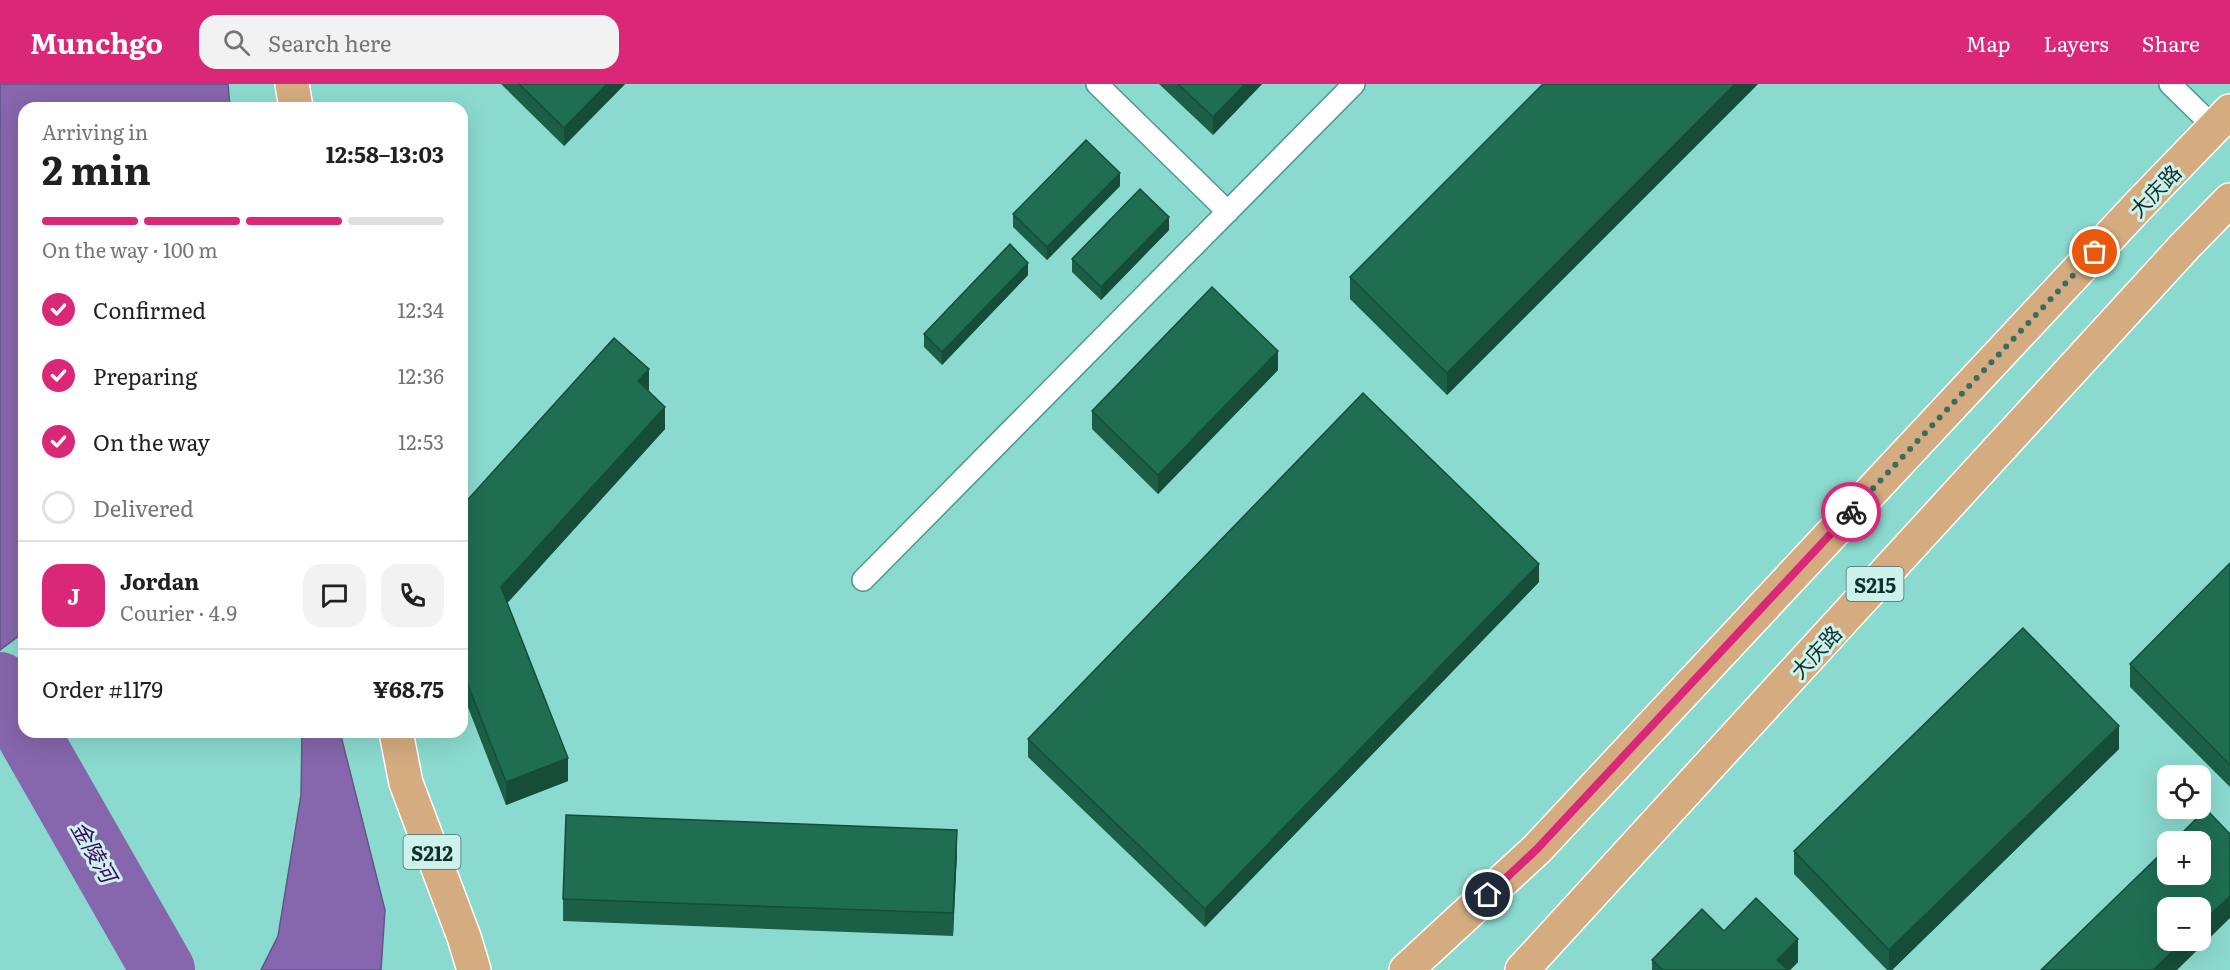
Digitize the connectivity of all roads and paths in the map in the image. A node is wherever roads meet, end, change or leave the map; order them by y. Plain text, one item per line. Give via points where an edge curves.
1 (292, 84) edge
2 (1097, 84) edge
3 (1354, 84) edge
4 (2170, 84) edge
5 (295, 102) edge
6 (2222, 119) edge
7 (2230, 200) edge
8 (1228, 212) junction
9 (863, 580) dead end
10 (397, 738) edge
11 (474, 970) edge
12 (1406, 970) edge
13 (1522, 970) edge

1 - 5 main road
2 - 8 lane
3 - 8 lane
4 - 6 lane
6 - 12 main road, 大庆路 via 1537,849
7 - 13 main road, 大庆路 / S215
8 - 9 lane
10 - 11 main road, S212 via 406,783

